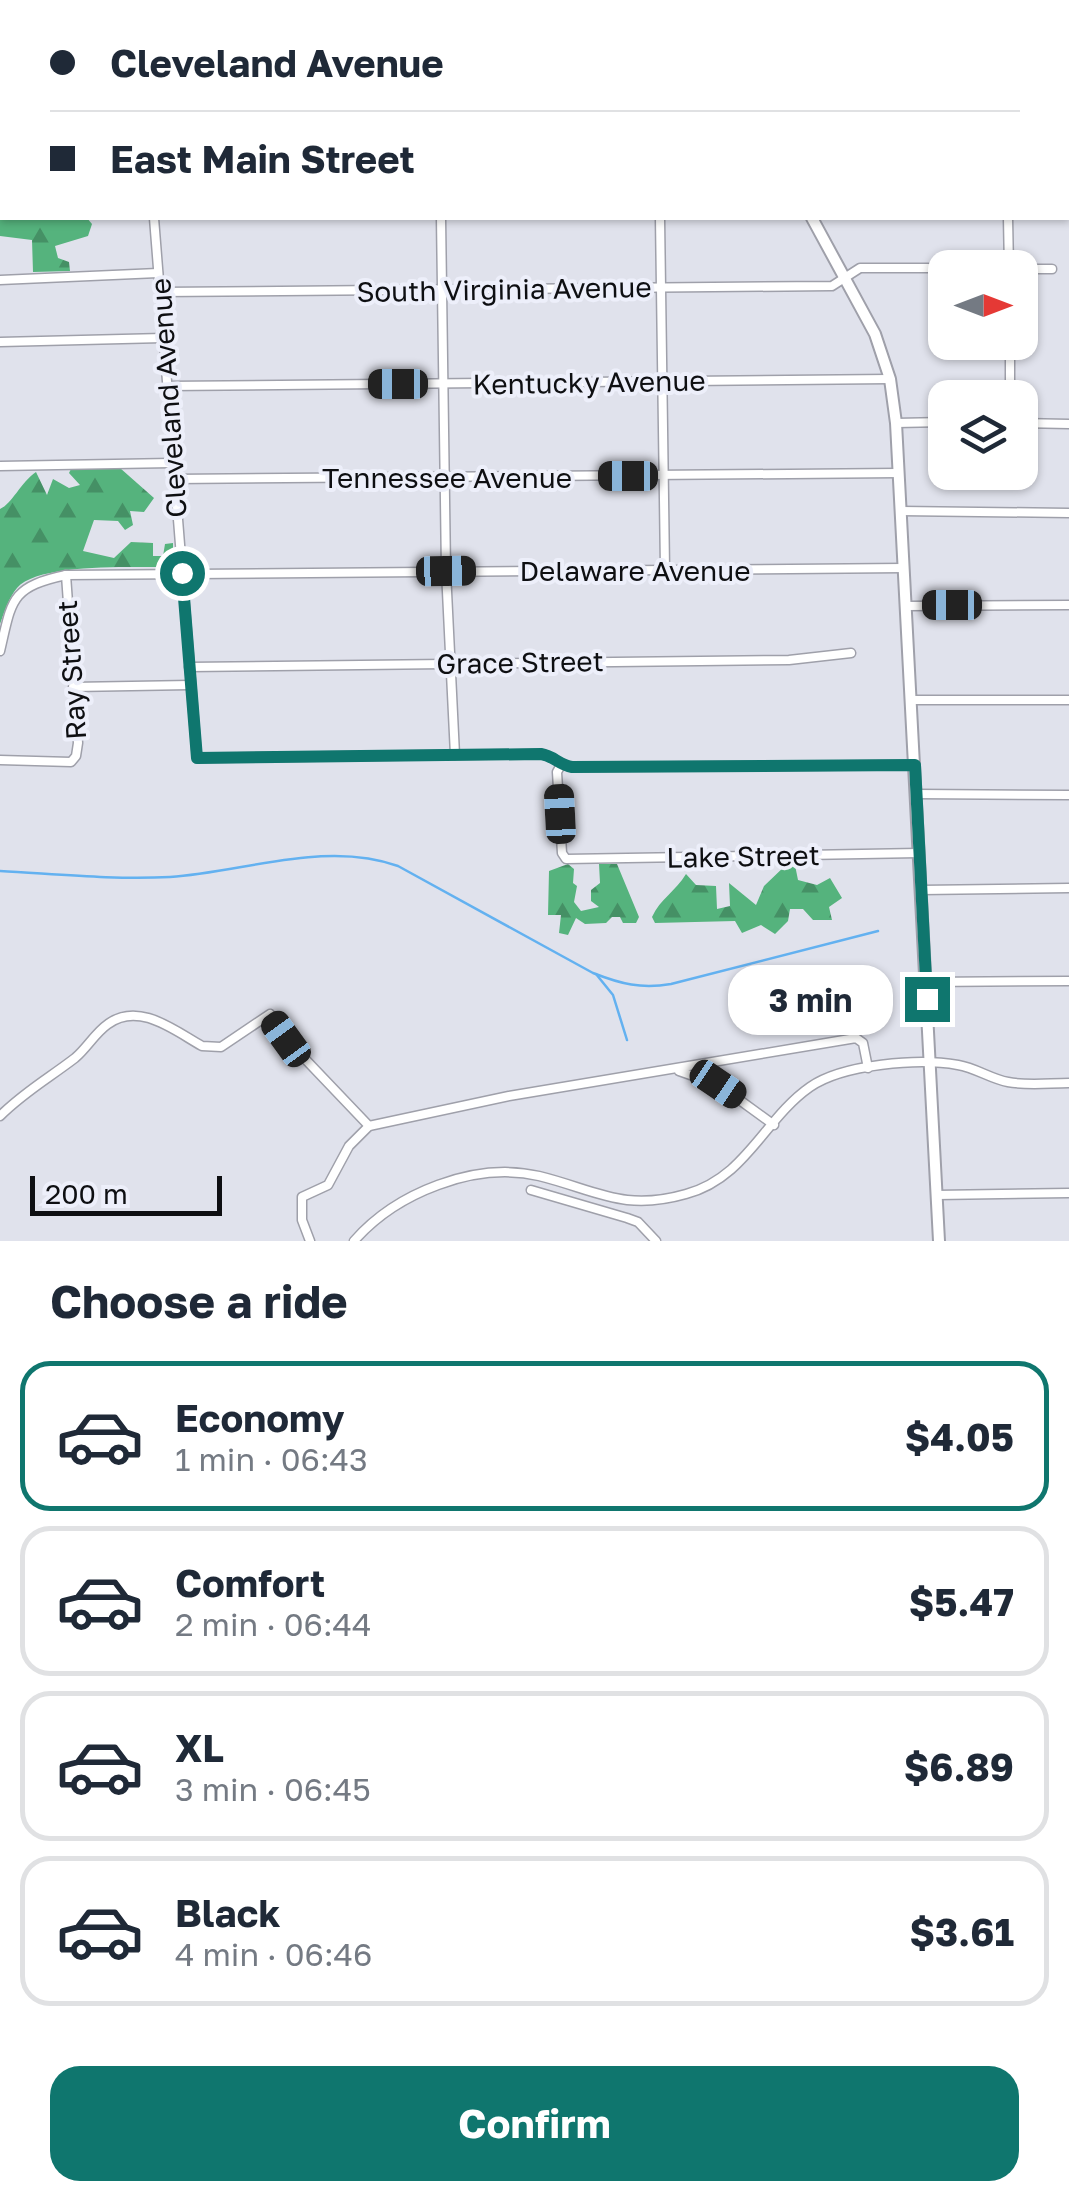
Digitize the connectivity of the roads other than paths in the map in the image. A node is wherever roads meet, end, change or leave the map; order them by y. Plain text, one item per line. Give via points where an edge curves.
1 (154, 220) edge
2 (441, 220) edge
3 (660, 220) edge
4 (813, 220) edge
5 (1008, 220) edge
6 (1009, 250) edge
7 (928, 268) edge
8 (1038, 269) edge
9 (1052, 269) dead end
10 (158, 273) junction
11 (845, 277) junction
12 (0, 280) edge
13 (661, 287) junction
14 (443, 290) junction
15 (160, 292) junction
16 (163, 338) junction
17 (0, 342) edge
18 (890, 379) junction
19 (663, 382) junction
20 (444, 384) junction
21 (167, 386) junction
22 (928, 422) edge
23 (896, 423) junction
24 (1038, 424) edge
25 (1069, 424) edge
26 (172, 462) junction
27 (0, 466) edge
28 (899, 473) junction
29 (663, 476) junction
30 (445, 477) junction
31 (174, 479) junction
32 (901, 511) junction
33 (1069, 513) edge
34 (904, 568) junction
35 (665, 569) junction
36 (446, 571) junction
37 (182, 573) junction
38 (66, 576) junction
39 (1069, 605) edge
40 (906, 606) junction
41 (0, 651) edge
42 (851, 653) dead end
43 (450, 663) junction
44 (189, 667) junction
45 (190, 685) junction
46 (74, 686) junction
47 (912, 700) junction
48 (1069, 700) edge
49 (456, 755) junction
50 (0, 760) edge
51 (561, 765) junction
52 (915, 765) junction
53 (916, 794) junction
54 (1069, 795) edge
55 (919, 853) junction
56 (1069, 888) edge
57 (921, 890) junction
58 (926, 982) junction
59 (1069, 982) edge
60 (930, 1064) junction
61 (868, 1068) junction
62 (674, 1070) junction
63 (1069, 1083) edge
64 (0, 1116) edge
65 (774, 1124) junction
66 (369, 1126) junction
67 (531, 1190) dead end
68 (1069, 1194) edge
69 (936, 1195) junction
70 (310, 1241) edge
71 (354, 1241) edge
72 (656, 1241) edge
73 (939, 1241) edge

1 - 10 street, Cleveland Avenue
2 - 14 street
3 - 13 street
4 - 11 main road
5 - 6 street
7 - 11 street, South Virginia Avenue via 860,268
8 - 9 street
10 - 12 street
10 - 15 street, Cleveland Avenue
11 - 13 street, South Virginia Avenue via 832,286
11 - 18 main road
13 - 14 street, South Virginia Avenue
13 - 19 street
14 - 15 street, South Virginia Avenue
14 - 20 street
15 - 16 street, Cleveland Avenue
16 - 17 street
16 - 21 street, Cleveland Avenue
18 - 19 street, Kentucky Avenue
18 - 23 main road
19 - 20 street, Kentucky Avenue
19 - 29 street
20 - 21 street, Kentucky Avenue
20 - 30 street
21 - 26 street, Cleveland Avenue
22 - 23 street
23 - 28 main road
24 - 25 street
26 - 27 street
26 - 31 street, Cleveland Avenue
28 - 29 street, Tennessee Avenue
28 - 32 main road
29 - 30 street, Tennessee Avenue
29 - 35 street
30 - 31 street, Tennessee Avenue
30 - 36 street
31 - 37 street, Cleveland Avenue
32 - 33 street
32 - 34 main road
34 - 35 street, Delaware Avenue
34 - 40 main road
35 - 36 street, Delaware Avenue
36 - 37 street, Delaware Avenue
36 - 43 street
37 - 38 street, Delaware Avenue
37 - 44 street, Cleveland Avenue
38 - 41 street, Delaware Avenue via 18,594
38 - 46 street, Ray Street
39 - 40 street
40 - 47 main road
42 - 43 street, Grace Street via 789,660
43 - 44 street, Grace Street
43 - 49 street
44 - 45 street, Cleveland Avenue
45 - 46 street
45 - 49 street, Cleveland Avenue via 197,758
46 - 50 street, Ray Street via 78,743 71,762
47 - 48 street
47 - 52 main road
49 - 51 street via 541,754
51 - 52 street
51 - 55 street, Lake Street via 566,859
52 - 53 main road
53 - 54 street
53 - 55 main road
55 - 57 main road
56 - 57 street
57 - 58 main road
58 - 59 street
58 - 60 main road
60 - 61 street
60 - 63 street via 957,1064 1005,1082
60 - 69 main road
61 - 62 street via 864,1043 856,1038
61 - 65 street via 815,1084
62 - 65 street via 718,1084
62 - 66 street
64 - 66 street via 115,1020 145,1016 212,1048 270,1014
65 - 71 street via 741,1164 689,1194 639,1202 600,1198 533,1175 482,1175 418,1192
66 - 70 street via 349,1146 328,1185 302,1197
67 - 72 street via 638,1222
68 - 69 street
69 - 73 main road

